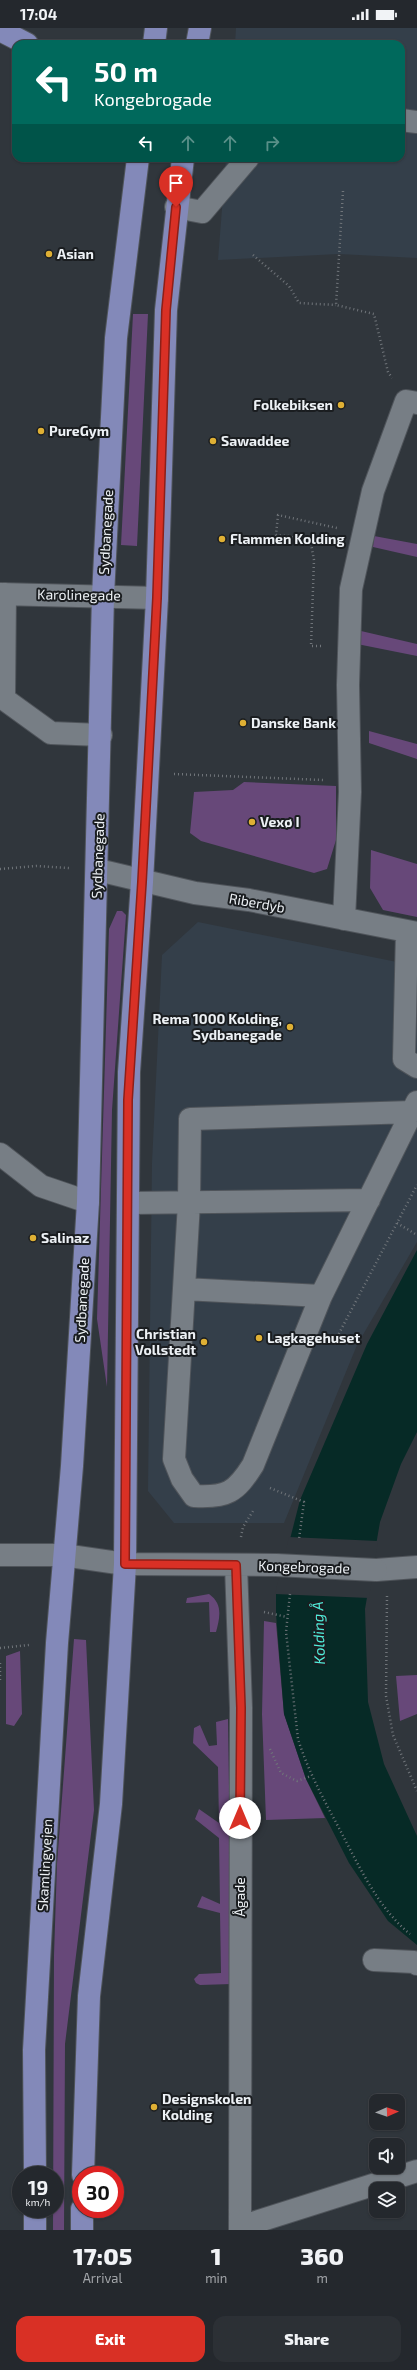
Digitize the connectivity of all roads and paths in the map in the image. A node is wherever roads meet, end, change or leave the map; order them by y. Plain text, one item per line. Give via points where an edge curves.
1 (156, 28) edge
2 (0, 30) edge
3 (19, 40) edge
4 (154, 40) edge
5 (405, 120) edge
6 (417, 122) edge
7 (138, 162) edge
8 (182, 162) edge
9 (245, 162) edge
10 (343, 191) dead end
11 (176, 207) junction
12 (253, 255) dead end
13 (336, 305) junction
14 (412, 402) edge
15 (364, 533) junction
16 (3, 594) edge
17 (103, 596) junction
18 (157, 598) junction
19 (350, 647) junction
20 (101, 735) junction
21 (148, 773) junction
22 (350, 781) junction
23 (0, 869) edge
24 (98, 870) junction
25 (142, 882) junction
26 (344, 919) junction
27 (412, 933) edge
28 (417, 1067) edge
29 (414, 1107) edge
30 (0, 1154) edge
31 (368, 1200) junction
32 (88, 1202) junction
33 (128, 1203) junction
34 (189, 1203) junction
35 (397, 1223) dead end
36 (417, 1235) edge
37 (184, 1289) junction
38 (321, 1296) junction
39 (266, 1487) dead end
40 (302, 1520) dead end
41 (0, 1555) edge
42 (63, 1555) junction
43 (125, 1564) junction
44 (236, 1565) junction
45 (417, 1567) edge
46 (381, 1569) junction
47 (289, 1598) dead end
48 (0, 1663) edge
49 (0, 1680) edge
50 (269, 1746) dead end
51 (311, 1776) junction
52 (417, 1791) edge
53 (413, 1936) dead end
54 (374, 1960) dead end
55 (417, 1964) edge
56 (35, 2166) edge
57 (83, 2166) edge
58 (417, 2171) edge
59 (35, 2218) edge
60 (82, 2218) edge
61 (240, 2228) edge
62 (35, 2230) edge
63 (82, 2230) edge

1 - 4 main road
2 - 3 main road
5 - 6 street
7 - 17 main road, Sydbanegade via 116,338
8 - 11 main road
9 - 11 street via 202,212
10 - 13 path
11 - 18 main road via 166,310
12 - 13 path via 289,286 299,303
13 - 14 path via 374,314 388,372
14 - 15 street via 373,491
15 - 19 street via 351,589
15 - 19 path via 278,516 276,534 311,544 314,560 311,646
16 - 17 street, Karolinegade
16 - 20 street via 4,699 51,733
17 - 18 street, Karolinegade
17 - 20 main road, Sydbanegade
18 - 21 main road
19 - 22 street
20 - 24 main road, Sydbanegade
21 - 22 path
21 - 25 main road
22 - 26 street
23 - 24 path via 36,866
24 - 25 street, Riberdyb
24 - 32 main road, Sydbanegade
25 - 26 street, Riberdyb
25 - 33 main road via 129,1072
26 - 27 street, Riberdyb
27 - 28 street via 404,1059
29 - 31 street
29 - 34 street via 190,1119
30 - 32 street via 41,1186
31 - 34 street
31 - 38 street
32 - 42 main road, Sydbanegade via 72,1466
33 - 34 street
33 - 43 main road
34 - 37 street
35 - 36 path
37 - 38 street
37 - 38 street via 174,1459 182,1479 194,1496 216,1497 240,1486 253,1465
39 - 40 path via 304,1502
41 - 42 street, Kongebrogade
42 - 43 street, Kongebrogade
42 - 56 main road, Skamlingvejen via 34,2050
43 - 44 street, Kongebrogade
43 - 57 main road via 110,1804 89,1996
44 - 46 street, Kongebrogade, bridge
44 - 61 street, Ågade via 241,1708
45 - 46 street, Kongebrogade
46 - 52 path via 386,1696 394,1735
47 - 51 path via 286,1632 290,1678 298,1739
48 - 49 path
50 - 51 path via 280,1773 297,1781
51 - 53 path via 364,1876 387,1909
54 - 55 street
58 - 61 street
59 - 62 main road
60 - 63 main road

